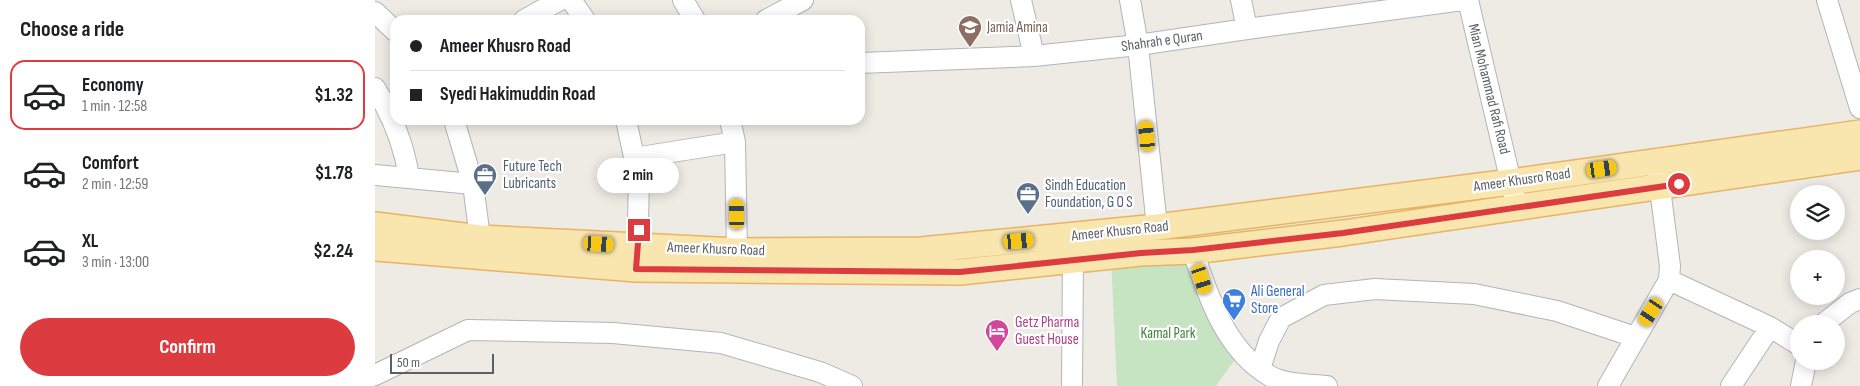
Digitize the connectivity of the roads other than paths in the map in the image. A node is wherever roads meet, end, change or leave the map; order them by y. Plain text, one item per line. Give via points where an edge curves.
1 (560, 0) edge
2 (571, 0) edge
3 (683, 0) edge
4 (803, 0) edge
5 (1021, 0) edge
6 (1130, 0) edge
7 (1241, 0) edge
8 (1463, 0) edge
9 (1468, 0) edge
10 (1827, 0) edge
11 (375, 12) edge
12 (533, 15) edge
13 (582, 15) edge
14 (692, 15) edge
15 (775, 15) edge
16 (390, 26) edge
17 (1247, 29) junction
18 (1138, 45) junction
19 (1034, 56) junction
20 (865, 63) edge
21 (375, 88) edge
22 (1860, 108) edge
23 (390, 116) edge
24 (394, 125) edge
25 (455, 125) edge
26 (627, 125) edge
27 (731, 125) edge
28 (1860, 133) edge
29 (735, 142) junction
30 (1860, 157) edge
31 (634, 158) junction
32 (1657, 162) junction
33 (375, 175) edge
34 (409, 177) junction
35 (1511, 182) junction
36 (473, 184) junction
37 (1661, 187) junction
38 (1517, 208) junction
39 (375, 225) edge
40 (1157, 227) junction
41 (479, 247) junction
42 (375, 248) edge
43 (1193, 250) junction
44 (637, 258) junction
45 (736, 260) junction
46 (1073, 260) junction
47 (1669, 280) junction
48 (1860, 299) edge
49 (1835, 315) edge
50 (1770, 327) junction
51 (1635, 337) junction
52 (1790, 339) edge
53 (1260, 369) junction
54 (1804, 370) edge
55 (375, 374) edge
56 (1281, 384) edge
57 (852, 386) edge
58 (1072, 386) edge
59 (1327, 386) edge
60 (1608, 386) edge
61 (1731, 386) edge
62 (1801, 386) edge

1 - 12 street
2 - 13 street
3 - 14 street
4 - 15 street
5 - 19 street
6 - 18 street
7 - 17 street
8 - 17 street, Shahrah e Quran
9 - 35 street, Mian Mohammad Rafi Road
10 - 22 street
11 - 16 street
17 - 18 street, Shahrah e Quran
18 - 19 street, Shahrah e Quran
18 - 40 street
19 - 20 street, Shahrah e Quran
21 - 23 street
24 - 34 street via 405,154
25 - 36 street
26 - 31 street
27 - 29 street
28 - 32 main road, Ameer Khusro Road
29 - 31 street
29 - 45 street
30 - 37 main road, Ameer Khusro Road
31 - 44 street via 639,180
32 - 35 main road, Ameer Khusro Road
32 - 37 street
33 - 34 street
34 - 36 street
35 - 38 street, Mian Mohammad Rafi Road
35 - 40 main road, Ameer Khusro Road
36 - 41 street
37 - 38 main road, Ameer Khusro Road
37 - 47 street
38 - 43 main road, Ameer Khusro Road
39 - 41 main road, Ameer Khusro Road
40 - 45 main road, Ameer Khusro Road via 921,250
41 - 42 main road, Ameer Khusro Road
41 - 44 main road, Ameer Khusro Road
43 - 46 main road, Ameer Khusro Road
43 - 53 street via 1207,293 1224,327 1244,355
44 - 45 main road, Ameer Khusro Road
45 - 46 main road, Ameer Khusro Road via 960,272
46 - 58 street
47 - 50 street
47 - 51 street
48 - 49 street
50 - 52 street
50 - 61 street
51 - 53 street via 1557,311 1474,294 1375,289 1324,294 1281,318
51 - 60 street
53 - 56 street
54 - 62 street
55 - 57 street via 468,330 604,333 721,343 820,372
56 - 59 street

